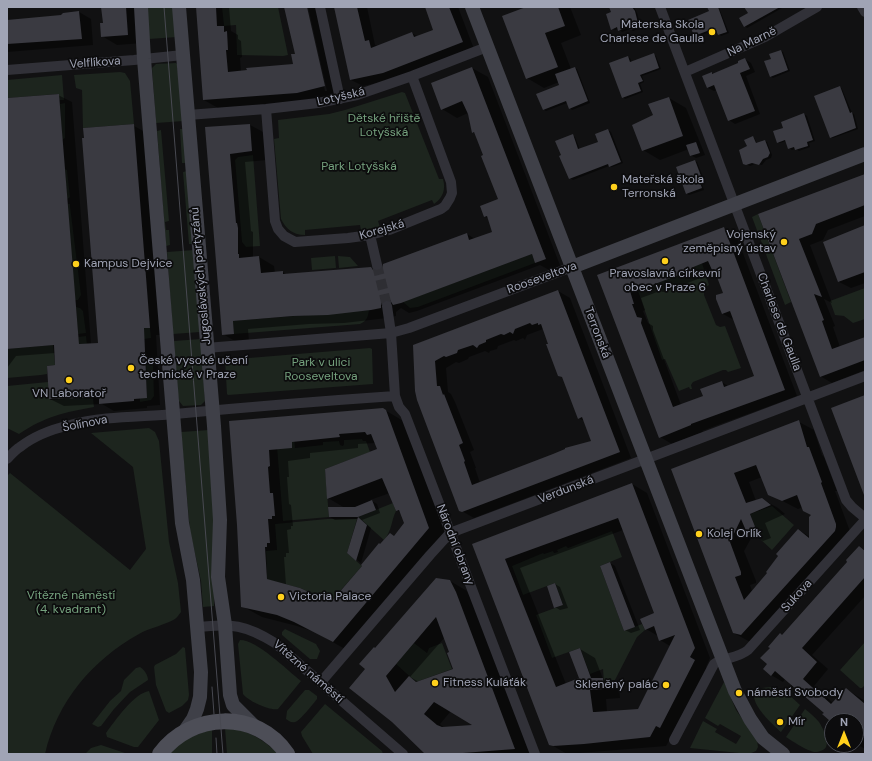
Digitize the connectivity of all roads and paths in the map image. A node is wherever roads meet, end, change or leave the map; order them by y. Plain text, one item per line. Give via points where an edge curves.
1 (141, 7) edge
2 (179, 7) edge
3 (320, 7) edge
4 (472, 7) edge
5 (660, 7) edge
6 (817, 7) edge
7 (862, 7) edge
8 (865, 12) edge
9 (487, 47) junction
10 (183, 55) junction
11 (144, 59) junction
12 (7, 70) edge
13 (685, 72) junction
14 (412, 76) junction
15 (340, 99) junction
16 (266, 109) junction
17 (188, 114) junction
18 (865, 154) edge
19 (735, 204) junction
20 (370, 235) junction
21 (377, 265) tunnel mouth
22 (572, 267) junction
23 (386, 306) tunnel mouth
24 (391, 333) junction
25 (206, 348) junction
26 (865, 376) edge
27 (395, 396) junction
28 (808, 398) junction
29 (212, 410) junction
30 (173, 414) junction
31 (645, 459) junction
32 (7, 460) edge
33 (865, 519) edge
34 (450, 533) junction
35 (225, 625) junction
36 (198, 627) junction
37 (722, 660) junction
38 (321, 682) junction
39 (255, 727) junction
40 (184, 732) junction
41 (763, 738) junction
42 (674, 740) dead end
43 (160, 754) edge
44 (287, 754) edge
45 (403, 754) edge
46 (535, 754) edge
47 (766, 754) edge
48 (783, 754) edge

1 - 11 main road
2 - 10 main road, Jugoslávských partyzánů
3 - 15 street
4 - 9 main road, Terronská
5 - 13 street, Charlese de Gaulla
6 - 13 street, Na Marně via 765,37
7 - 8 street
9 - 14 street, Lotyšská
9 - 22 main road, Terronská
10 - 11 street, Velflíkova
10 - 17 main road, Jugoslávských partyzánů
11 - 12 street, Velflíkova
11 - 30 main road
13 - 19 street, Charlese de Gaulla
14 - 15 street, Lotyšská
14 - 20 street, Korejská via 451,182 452,193 441,209
15 - 16 street, Lotyšská
16 - 17 street, Lotyšská
16 - 20 street, Korejská via 275,221 278,229 295,242
17 - 25 main road, Jugoslávských partyzánů
18 - 19 main road, Rooseveltova
19 - 22 main road, Rooseveltova
19 - 28 street, Charlese de Gaulla
20 - 21 street
22 - 24 street, Rooseveltova
22 - 31 main road, Terronská
23 - 24 street, Národní obrany
24 - 25 street, Rooseveltova
24 - 27 street, Národní obrany
25 - 29 main road, Jugoslávských partyzánů
26 - 28 street, Verdunská
27 - 29 street
27 - 34 street, Národní obrany via 405,414
28 - 31 street, Verdunská
28 - 33 street, Charlese de Gaulla via 846,500
29 - 30 street, Šolínova
29 - 35 main road, Jugoslávských partyzánů via 220,520 218,577
30 - 32 street, Šolínova via 75,423 48,432 20,447
30 - 36 main road via 182,523 193,580
31 - 34 street, Verdunská
31 - 37 main road, Terronská
33 - 37 street, Sukova via 748,650 742,655
34 - 38 street, Verdunská
34 - 46 street, Národní obrany
35 - 36 street, Vítězné náměstí
35 - 38 street, Vítězné náměstí via 242,627 261,634
35 - 39 main road, Jugoslávských partyzánů via 231,701
36 - 40 main road via 200,697 193,719
37 - 41 main road via 742,706
37 - 42 street via 711,668
38 - 45 street, Vítězné náměstí
39 - 40 main road via 233,721 221,721 205,723
39 - 44 main road via 272,737
40 - 43 main road via 170,742
41 - 47 main road
41 - 48 main road

